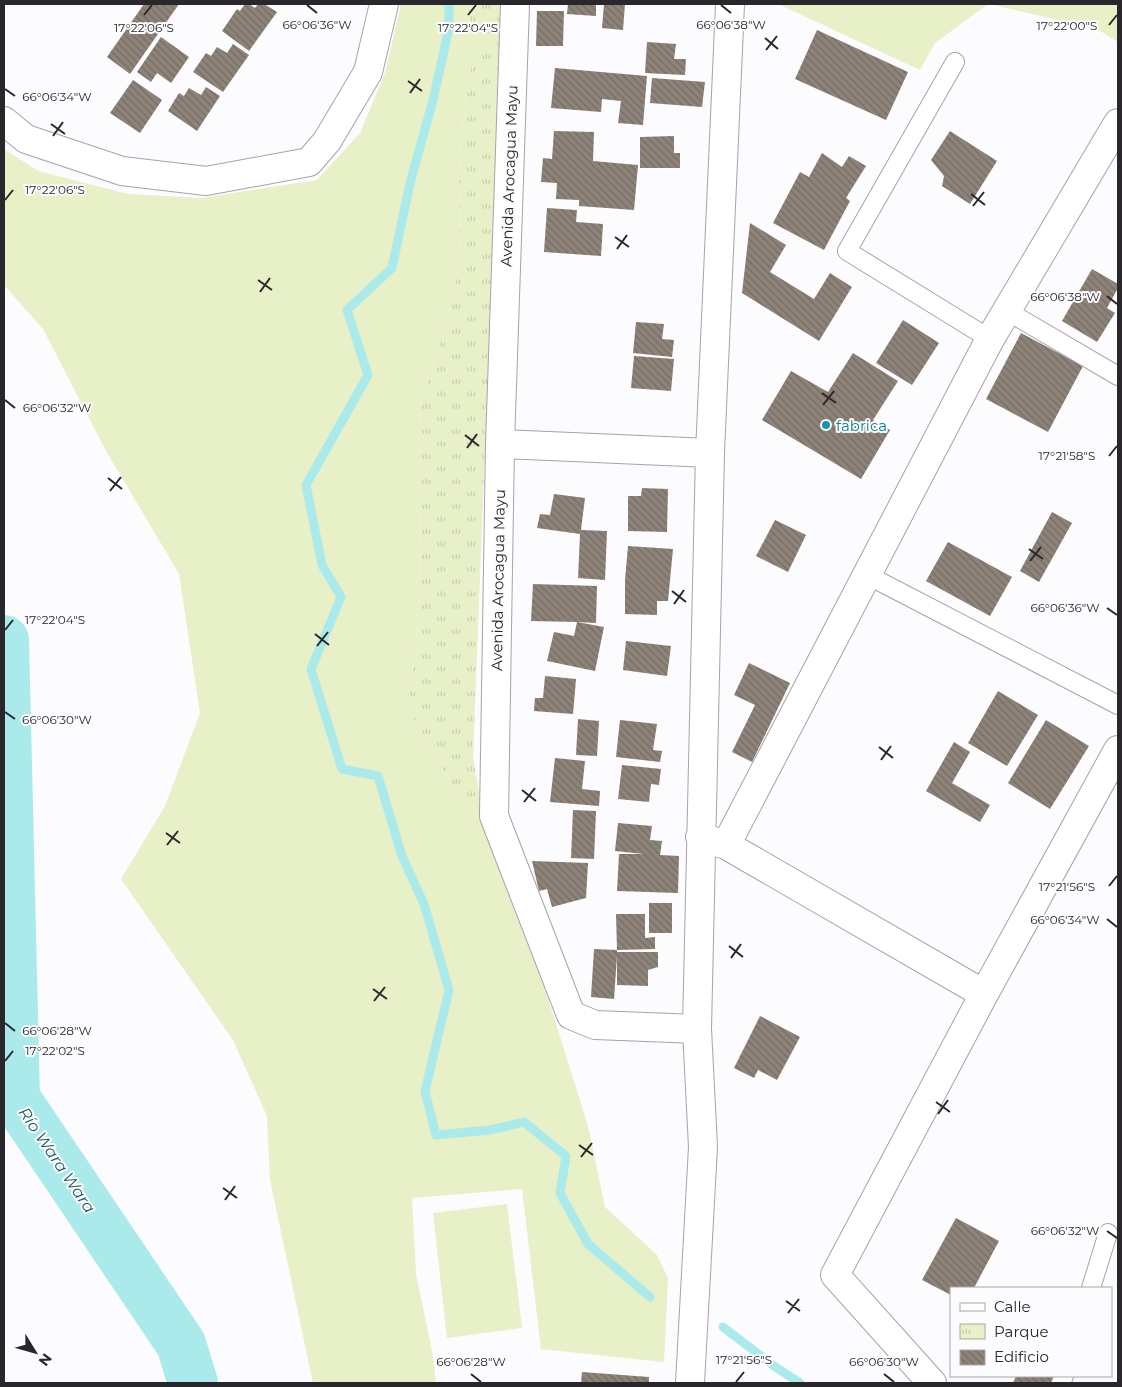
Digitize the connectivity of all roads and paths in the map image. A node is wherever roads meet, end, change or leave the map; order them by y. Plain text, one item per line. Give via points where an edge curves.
1 (384, 4) edge
2 (515, 4) edge
3 (730, 4) edge
4 (955, 62) dead end
5 (4, 121) edge
6 (1118, 123) edge
7 (1007, 311) junction
8 (990, 339) junction
9 (1118, 376) edge
10 (500, 444) junction
11 (710, 453) junction
12 (867, 575) junction
13 (1118, 705) edge
14 (1118, 750) edge
15 (700, 837) junction
16 (726, 845) junction
17 (984, 994) junction
18 (697, 1029) junction
19 (1108, 1233) dead end
20 (1091, 1287) edge
21 (690, 1383) edge
22 (932, 1383) edge

1 - 5 street via 368,72 327,141 309,162 206,181 122,171 26,138
2 - 10 street, Avenida Arocagua Mayu
3 - 11 street
4 - 8 lane via 847,250
6 - 7 street
7 - 8 street
7 - 9 lane
8 - 12 street
10 - 11 street
10 - 18 street, Avenida Arocagua Mayu via 494,816 571,1015 595,1025
11 - 15 street
12 - 13 lane
12 - 16 street
14 - 17 street
15 - 16 street
15 - 18 street
16 - 17 street
17 - 22 street via 834,1275
18 - 21 street via 703,1147
19 - 20 lane

